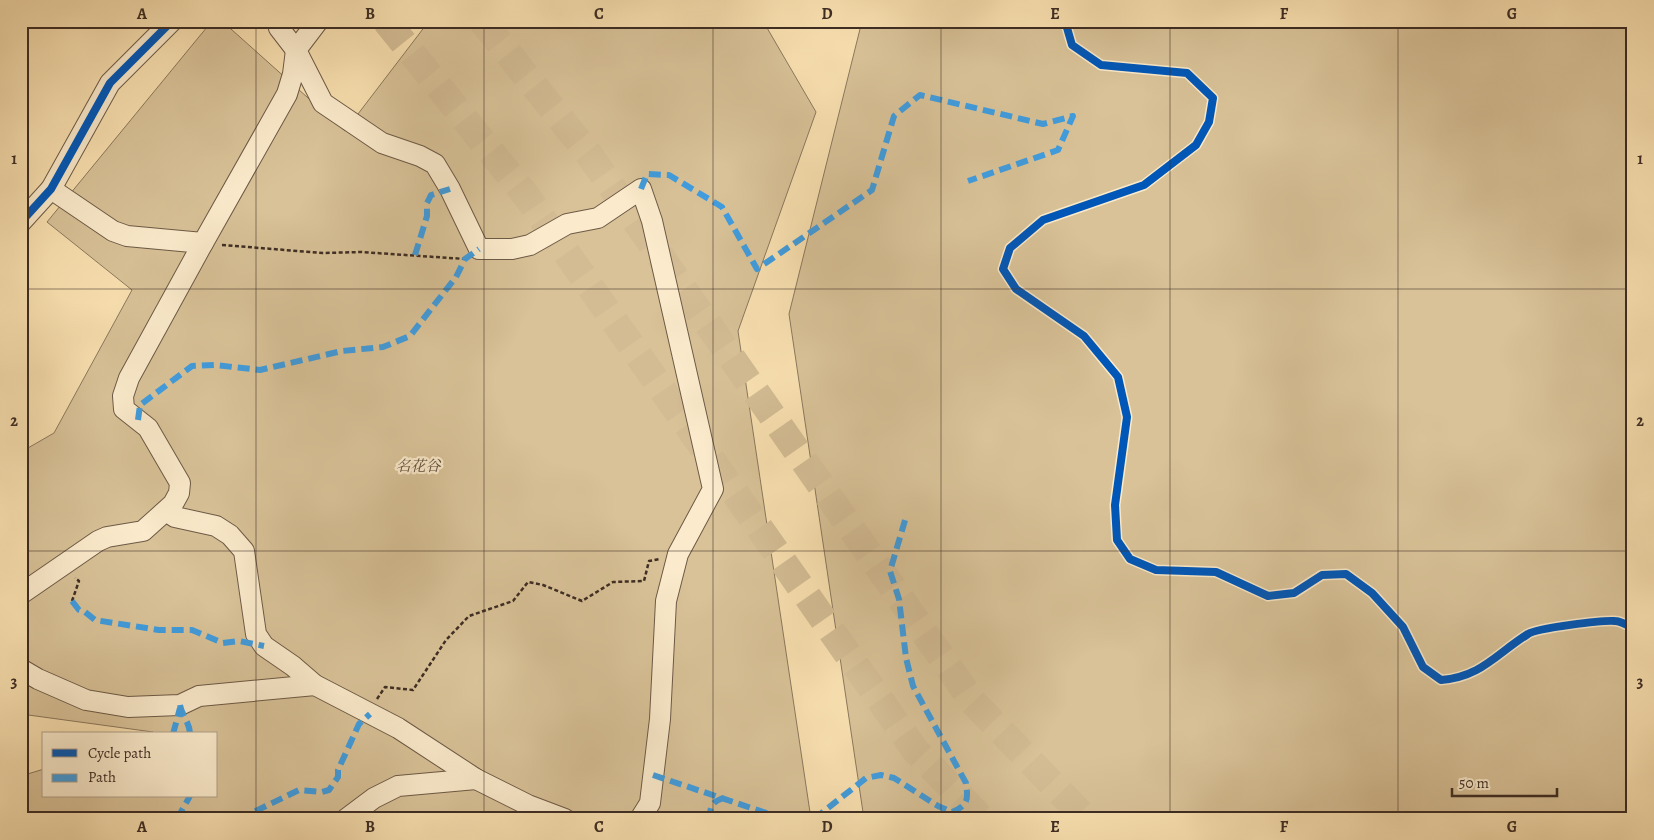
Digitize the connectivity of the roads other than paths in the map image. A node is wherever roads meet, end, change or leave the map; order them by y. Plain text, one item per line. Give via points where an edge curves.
1 (172, 21) edge
2 (281, 21) edge
3 (318, 21) edge
4 (296, 50) junction
5 (51, 189) junction
6 (21, 222) edge
7 (203, 243) junction
8 (166, 511) junction
9 (21, 594) edge
10 (21, 669) edge
11 (315, 685) junction
12 (476, 779) junction
13 (346, 819) edge
14 (565, 819) edge
15 (640, 819) edge

1 - 5 street via 110,83
2 - 4 street via 279,28
3 - 4 street
4 - 7 street via 287,94
4 - 15 street via 323,102 382,144 434,164 479,249 530,245 567,224 598,218 641,189 652,222 712,488 678,554 666,601 660,719 650,803
5 - 6 street
5 - 7 street via 113,231 127,236
7 - 8 street via 128,378 123,396 124,409 148,428 180,483 179,493
8 - 9 street via 143,531 98,541
8 - 11 street via 175,517 216,526 230,535 244,551 256,634 264,646
10 - 11 street via 86,700 128,707 180,705 199,696
11 - 12 street via 398,728
12 - 13 street via 398,786 374,798
12 - 14 street

